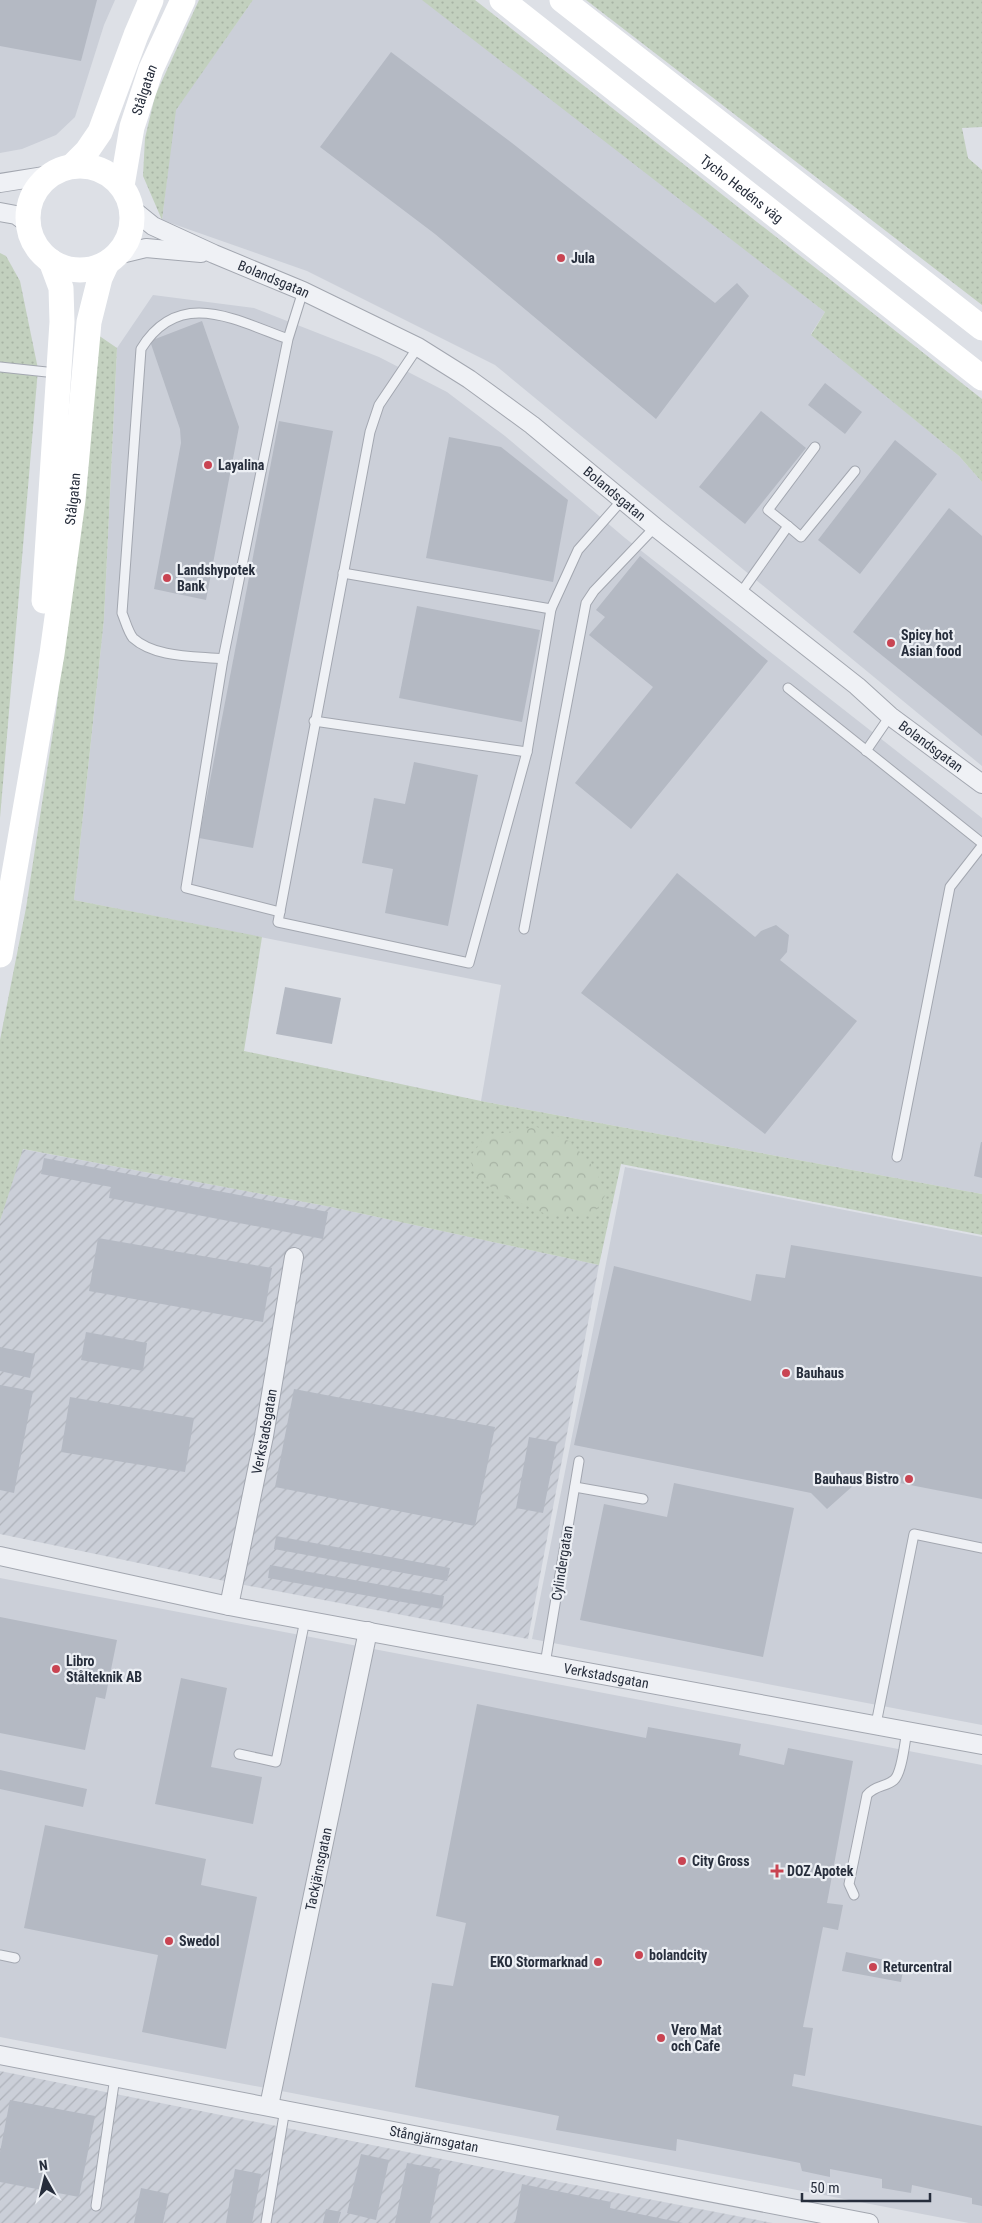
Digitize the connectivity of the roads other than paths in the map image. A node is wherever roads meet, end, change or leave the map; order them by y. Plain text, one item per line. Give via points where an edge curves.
1 (151, 0) edge
2 (183, 0) edge
3 (502, 0) edge
4 (562, 0) edge
5 (61, 170) junction
6 (0, 183) edge
7 (122, 186) junction
8 (132, 209) junction
9 (0, 212) edge
10 (27, 223) junction
11 (214, 254) junction
12 (112, 259) junction
13 (51, 261) junction
14 (303, 291) junction
15 (982, 328) edge
16 (288, 339) junction
17 (418, 347) junction
18 (0, 367) edge
19 (59, 373) junction
20 (982, 378) edge
21 (815, 447) dead end
22 (855, 470) dead end
23 (623, 498) junction
24 (788, 526) junction
25 (655, 527) junction
26 (343, 573) junction
27 (740, 594) junction
28 (551, 609) junction
29 (223, 659) junction
30 (788, 688) dead end
31 (890, 716) junction
32 (314, 721) junction
33 (37, 735) junction
34 (866, 751) junction
35 (527, 752) junction
36 (982, 784) edge
37 (982, 845) edge
38 (280, 912) junction
39 (524, 929) dead end
40 (0, 955) edge
41 (897, 1157) dead end
42 (294, 1257) dead end
43 (579, 1462) dead end
44 (575, 1487) junction
45 (643, 1499) dead end
46 (982, 1548) edge
47 (0, 1556) edge
48 (229, 1606) junction
49 (305, 1620) junction
50 (368, 1631) junction
51 (545, 1664) junction
52 (876, 1724) junction
53 (907, 1730) junction
54 (982, 1745) edge
55 (239, 1754) dead end
56 (854, 1895) dead end
57 (0, 1955) edge
58 (15, 1958) dead end
59 (0, 2055) edge
60 (116, 2077) junction
61 (277, 2108) junction
62 (96, 2206) dead end
63 (266, 2223) edge
64 (867, 2223) edge

1 - 5 main road, Stålgatan via 100,132 87,151
2 - 7 main road, Stålgatan via 148,77 132,127
3 - 20 main road, Tycho Hedéns väg
4 - 15 main road
5 - 6 street
5 - 7 main road via 86,166 100,169
5 - 10 main road via 39,186 31,200
7 - 8 main road
8 - 11 street, Bolandsgatan via 153,226
8 - 12 main road via 132,229 126,243
9 - 10 street via 16,215
10 - 13 main road via 38,249
11 - 12 street, Bolandsgatan via 146,248
11 - 14 street, Bolandsgatan
12 - 13 main road via 93,268 79,270
12 - 33 main road, Stålgatan via 100,278 89,322 73,500 52,654
13 - 19 main road, Stålgatan via 61,288
14 - 16 lane
14 - 17 street, Bolandsgatan
16 - 29 lane
16 - 29 lane via 205,311 164,323 151,333 141,349 122,613 132,636 147,648
17 - 23 street, Bolandsgatan via 532,425
17 - 26 lane via 379,405 370,432
18 - 19 lane
19 - 33 main road, Stålgatan
21 - 24 lane via 768,510
22 - 24 lane via 801,537
23 - 25 street, Bolandsgatan
23 - 28 lane via 578,550
24 - 27 lane
25 - 27 street, Bolandsgatan
25 - 39 lane via 594,590 586,603
26 - 28 lane
26 - 32 lane
27 - 31 street, Bolandsgatan
28 - 35 lane
29 - 38 lane via 186,888
30 - 34 lane
31 - 34 lane
31 - 36 street, Bolandsgatan
32 - 35 lane
32 - 38 lane
33 - 40 main road, Stålgatan
34 - 37 lane
35 - 38 lane via 469,963 278,922
37 - 41 lane via 950,887
42 - 48 street, Verkstadsgatan via 264,1436
43 - 44 lane, Cylindergatan
44 - 45 lane
44 - 51 lane, Cylindergatan
46 - 52 lane via 914,1534
47 - 48 street, Verkstadsgatan
48 - 49 street, Verkstadsgatan
49 - 50 street, Verkstadsgatan
49 - 55 lane via 276,1762
50 - 51 street, Verkstadsgatan
50 - 61 street, Tackjärnsgatan
51 - 52 street, Verkstadsgatan
52 - 53 street, Verkstadsgatan
53 - 54 street, Verkstadsgatan
53 - 56 lane via 899,1772 894,1780 872,1789 868,1795 849,1884
57 - 58 lane
59 - 60 street, Stångjärnsgatan
60 - 61 street, Stångjärnsgatan
60 - 62 lane
61 - 63 lane
61 - 64 street, Stångjärnsgatan

